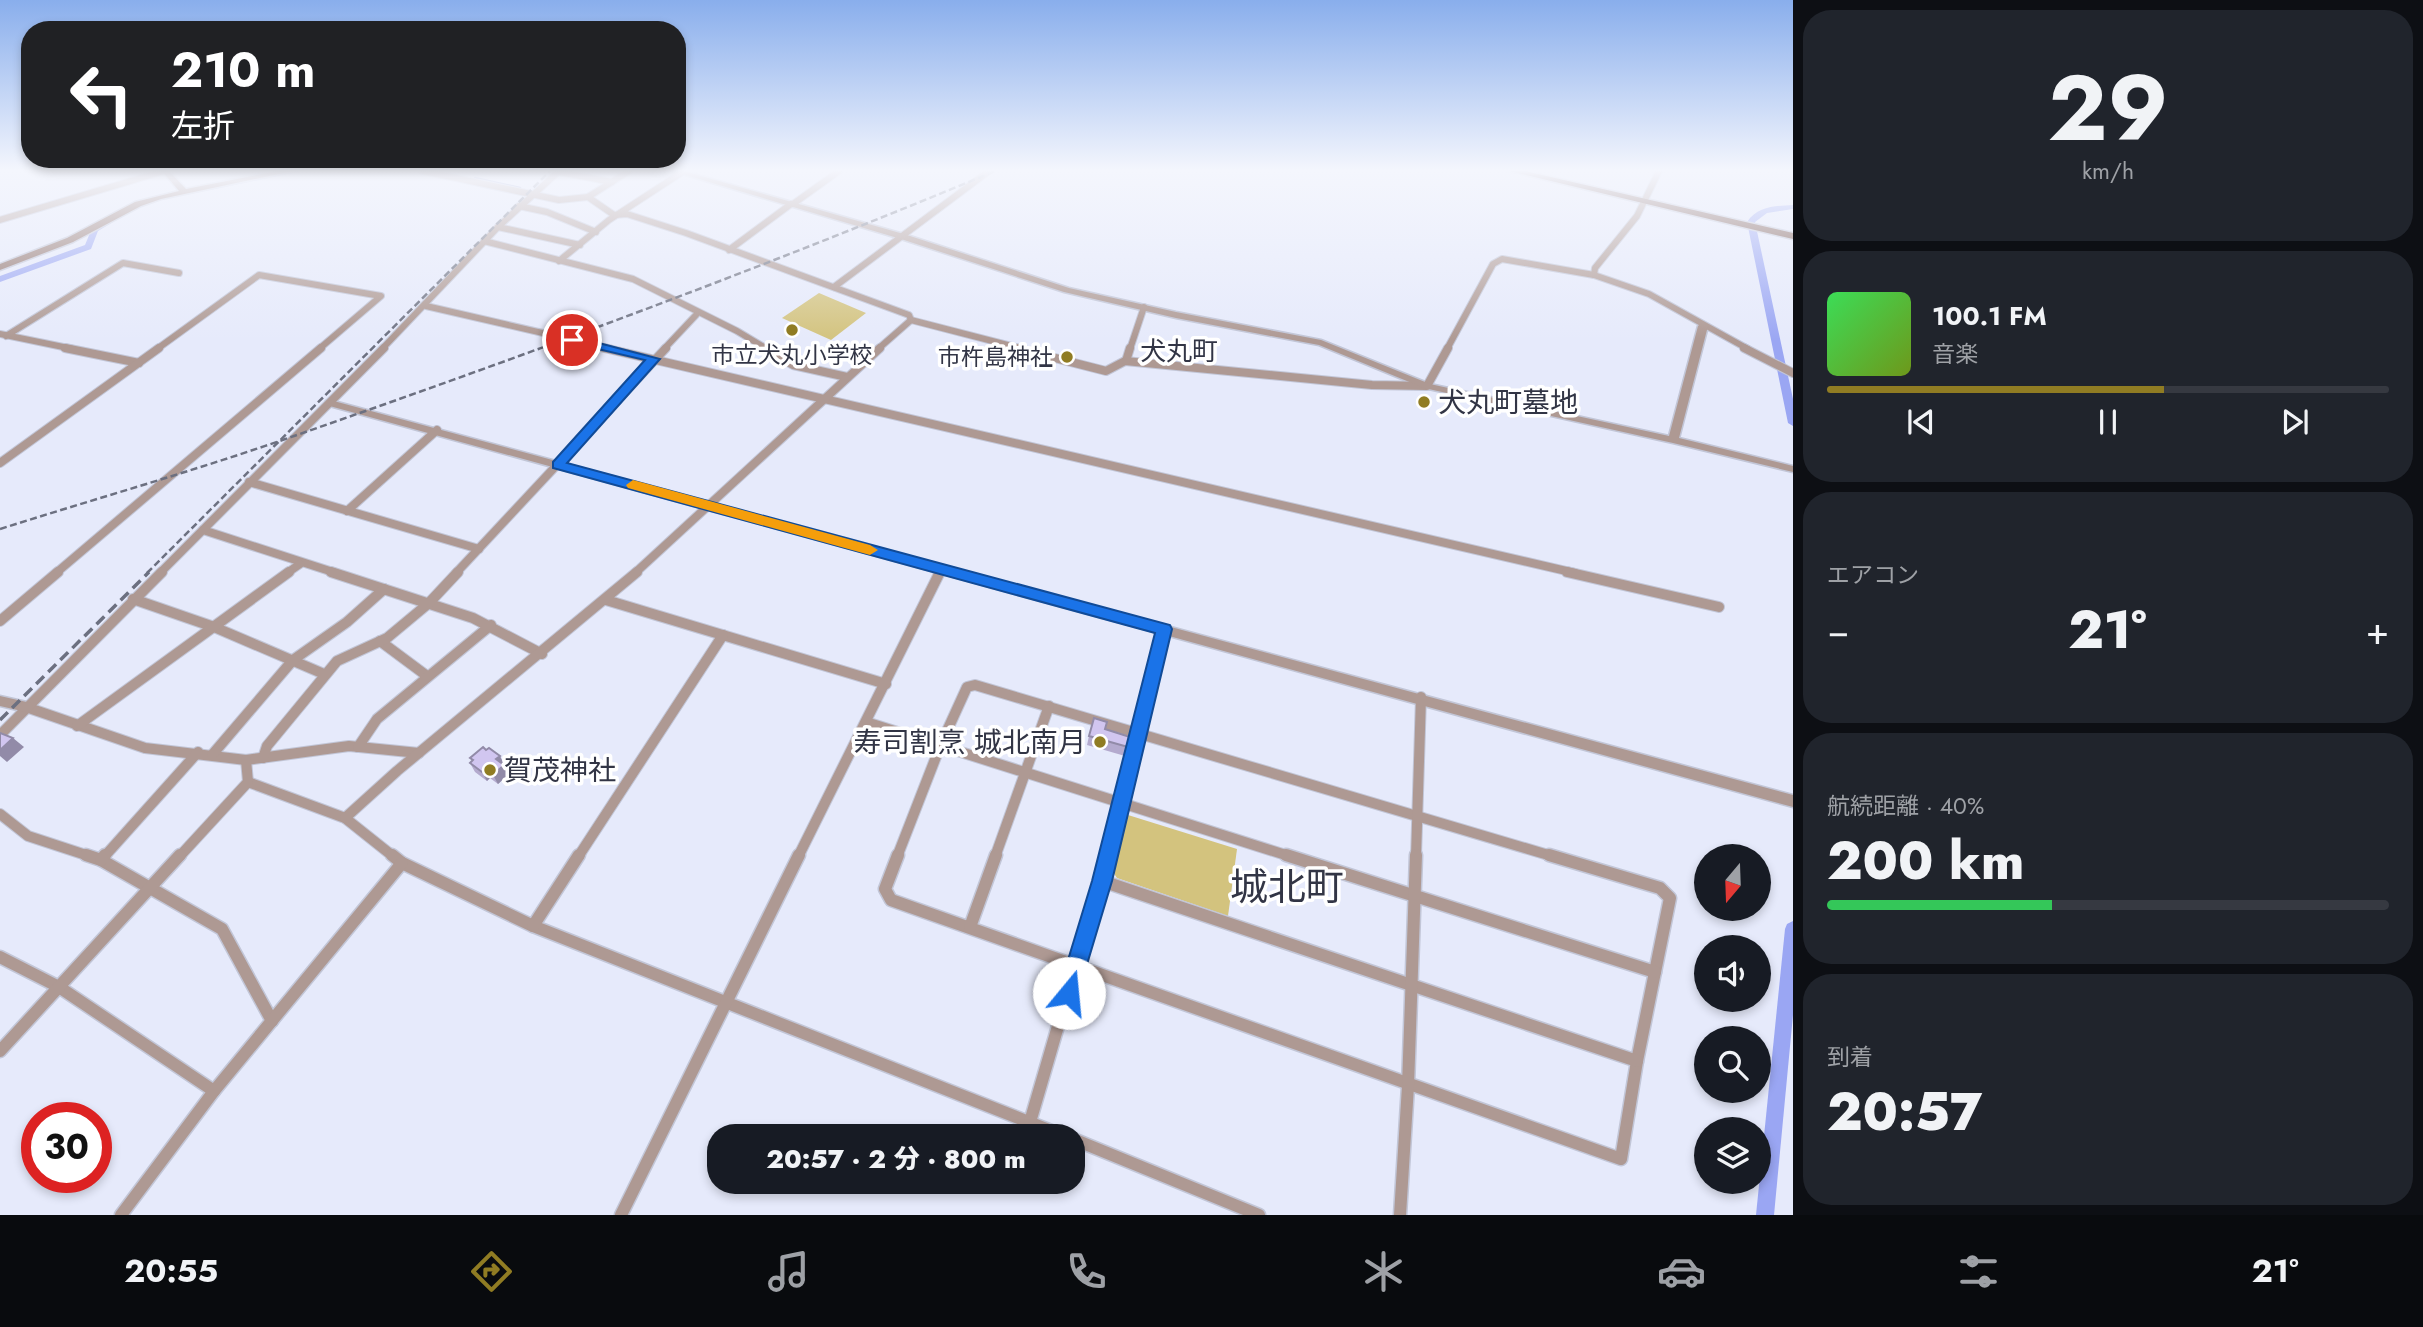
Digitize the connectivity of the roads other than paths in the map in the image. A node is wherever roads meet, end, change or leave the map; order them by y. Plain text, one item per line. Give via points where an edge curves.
1 (498, 227) edge
2 (93, 228) edge
3 (501, 228) edge
4 (585, 228) edge
5 (602, 228) edge
6 (666, 228) edge
7 (760, 228) edge
8 (872, 228) edge
9 (916, 228) edge
10 (1628, 228) edge
11 (1759, 228) edge
12 (596, 232) junction
13 (1792, 235) edge
14 (904, 237) junction
15 (484, 241) junction
16 (580, 245) junction
17 (729, 250) junction
18 (559, 261) junction
19 (0, 267) edge
20 (178, 273) dead end
21 (1594, 275) junction
22 (834, 287) junction
23 (426, 306) junction
24 (1144, 307) junction
25 (696, 315) dead end
26 (911, 320) junction
27 (1703, 326) junction
28 (3, 335) edge
29 (654, 359) junction
30 (1126, 361) junction
31 (139, 363) junction
32 (1793, 373) edge
33 (847, 377) junction
34 (1427, 386) junction
35 (823, 398) junction
36 (330, 403) junction
37 (437, 430) junction
38 (1673, 440) junction
39 (0, 463) edge
40 (558, 465) junction
41 (1793, 469) edge
42 (249, 482) junction
43 (710, 505) junction
44 (347, 511) junction
45 (203, 530) junction
46 (479, 549) junction
47 (300, 564) junction
48 (941, 570) junction
49 (384, 589) junction
50 (133, 599) junction
51 (606, 600) junction
52 (429, 603) junction
53 (1719, 607) dead end
54 (0, 621) edge
55 (491, 625) junction
56 (214, 627) junction
57 (1164, 629) junction
58 (723, 635) junction
59 (380, 641) junction
60 (542, 654) junction
61 (293, 660) junction
62 (324, 674) junction
63 (427, 676) junction
64 (886, 684) junction
65 (1420, 698) junction
66 (0, 701) edge
67 (1049, 706) junction
68 (26, 707) junction
69 (866, 722) junction
70 (78, 726) junction
71 (1140, 734) junction
72 (0, 735) edge
73 (941, 744) junction
74 (358, 747) junction
75 (198, 752) junction
76 (419, 753) junction
77 (212, 755) junction
78 (263, 758) junction
79 (246, 760) junction
80 (1027, 772) junction
81 (248, 782) junction
82 (1790, 800) edge
83 (1121, 803) junction
84 (0, 814) edge
85 (1416, 814) junction
86 (345, 818) junction
87 (101, 860) junction
88 (402, 863) junction
89 (1102, 881) junction
90 (152, 888) junction
91 (1413, 896) junction
92 (533, 926) junction
93 (971, 927) junction
94 (0, 957) edge
95 (1077, 967) junction
96 (1655, 972) junction
97 (1411, 983) junction
98 (59, 987) junction
99 (724, 1002) junction
100 (272, 1021) junction
101 (0, 1051) edge
102 (1637, 1061) junction
103 (1410, 1085) junction
104 (215, 1091) junction
105 (1030, 1122) junction
106 (1035, 1124) edge
107 (1085, 1144) edge
108 (121, 1215) edge
109 (621, 1215) edge
110 (1259, 1215) edge
111 (1400, 1215) edge

1 - 15 street
2 - 19 main road
3 - 16 street
4 - 12 street
5 - 12 street
6 - 17 street
7 - 17 street
8 - 14 street
9 - 14 street
10 - 21 street
11 - 13 main road
12 - 16 street
14 - 22 street
14 - 24 street via 1067,290
15 - 18 street
15 - 23 street
16 - 18 street
17 - 22 street
18 - 33 street via 633,279 793,365
20 - 28 street via 122,263
21 - 27 street via 1648,294
21 - 34 street via 1516,260 1493,264
22 - 26 street via 909,315
23 - 29 street
23 - 36 street
24 - 30 street
24 - 34 street via 1321,343
25 - 29 street
26 - 30 street via 1106,371
26 - 33 street
27 - 32 street
27 - 38 street
28 - 31 street
29 - 35 street
29 - 40 street
30 - 34 street via 1372,385
31 - 39 street
31 - 54 street via 259,275 381,296
33 - 35 street
34 - 38 street
35 - 43 street
35 - 53 street
36 - 37 street
36 - 42 street
37 - 40 street
37 - 44 street
38 - 41 street
40 - 43 street
40 - 46 street
42 - 44 street
42 - 45 street
43 - 48 street
43 - 51 street
44 - 46 street
45 - 47 street
45 - 50 street
46 - 52 street
47 - 49 street
47 - 56 street
48 - 57 street
48 - 64 street
49 - 52 street
49 - 61 street
50 - 56 street
50 - 68 street
51 - 58 street
51 - 60 street
52 - 55 street
52 - 59 street
55 - 60 street
55 - 63 street
56 - 61 street
56 - 70 street
57 - 65 street
57 - 71 street
58 - 64 street
58 - 92 street
59 - 62 street via 337,661
59 - 63 street
60 - 76 street
61 - 62 street
61 - 77 street
62 - 78 street via 267,746
63 - 74 street via 377,719
64 - 69 street
65 - 82 street
65 - 85 street
66 - 68 street
67 - 71 street
67 - 73 street via 975,685 967,687
67 - 80 street
68 - 70 street
68 - 72 street
69 - 73 street
69 - 99 street
70 - 75 street via 145,748
71 - 83 street
71 - 85 street
73 - 80 street
73 - 93 street via 884,889 891,900
74 - 76 street
74 - 78 street
75 - 77 street
75 - 87 street
76 - 86 street
77 - 79 street
78 - 79 street
79 - 81 street
80 - 83 street
80 - 93 street
81 - 86 street
81 - 90 street
83 - 89 street
83 - 91 street
84 - 87 street via 28,836
85 - 91 street
85 - 96 street via 1660,888 1670,898
86 - 88 street
87 - 90 street
88 - 92 street
88 - 100 street
89 - 95 street
89 - 97 street
90 - 98 street
90 - 100 street via 222,929
91 - 96 street
91 - 97 street
92 - 99 street
93 - 95 street
94 - 98 street
95 - 103 street
95 - 105 street
96 - 102 street
97 - 102 street
97 - 103 street
98 - 101 street
98 - 104 street
99 - 105 street
99 - 109 street
100 - 104 street
102 - 103 street via 1621,1159
103 - 111 street
104 - 108 street
105 - 106 street
107 - 110 street

